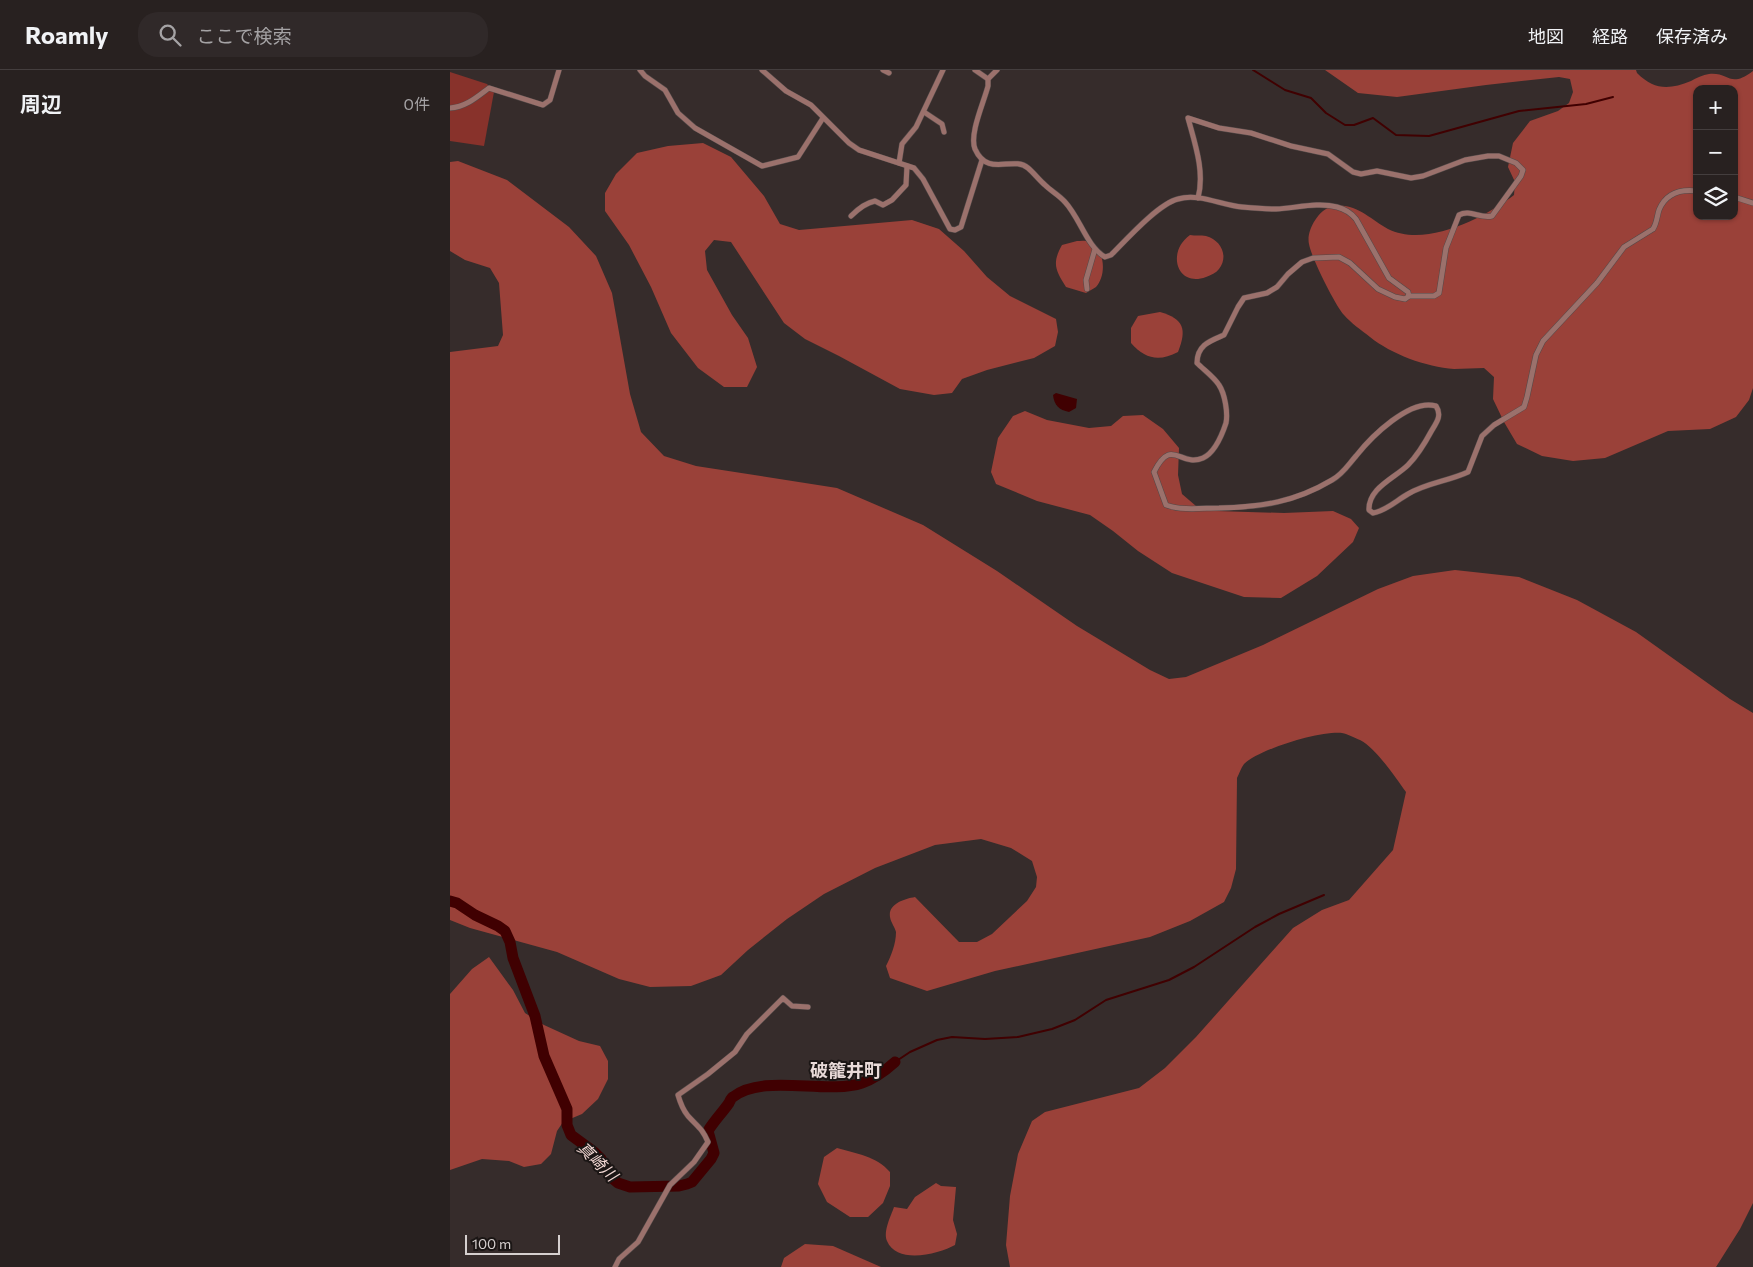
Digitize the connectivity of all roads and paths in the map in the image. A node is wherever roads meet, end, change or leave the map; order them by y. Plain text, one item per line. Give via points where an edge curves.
1 (558, 70) edge
2 (640, 70) edge
3 (762, 70) edge
4 (883, 70) edge
5 (944, 70) edge
6 (975, 70) edge
7 (997, 70) edge
8 (889, 73) dead end
9 (988, 79) junction
10 (450, 108) edge
11 (924, 112) junction
12 (823, 118) junction
13 (944, 132) dead end
14 (982, 160) junction
15 (899, 164) junction
16 (907, 166) junction
17 (1693, 191) edge
18 (1198, 198) junction
19 (1738, 198) edge
20 (1753, 203) edge
21 (851, 216) dead end
22 (1095, 249) junction
23 (1087, 289) dead end
24 (1409, 296) junction
25 (808, 1007) dead end
26 (615, 1267) edge

1 - 10 street via 550,100 543,105 489,88 472,102
2 - 12 street via 665,90 678,112 695,128 762,166 798,157
3 - 12 street
4 - 8 street
5 - 11 street
6 - 9 street
7 - 9 street
9 - 14 street via 973,142
11 - 13 street via 942,124
11 - 15 street via 902,144
12 - 15 street via 859,150
14 - 16 street via 961,227 955,230 950,229 923,179 914,168
14 - 22 street via 1004,165 1019,163 1027,167 1066,202
15 - 16 street
16 - 21 street via 906,185 892,200 883,205 875,201 864,204
17 - 24 street via 1676,192 1664,200 1653,229 1624,247 1597,283 1543,342 1536,355 1524,407 1482,436 1468,472 1410,492 1380,512 1369,510 1371,498 1423,448 1439,418 1436,406 1423,404 1390,422 1343,473 1296,498 1234,507 1166,505 1154,472 1157,466 1166,455 1200,460 1209,455 1226,423 1220,386 1197,363 1197,356 1209,341 1224,335 1244,298 1272,290 1302,262 1339,257 1378,289 1395,297 1405,299
18 - 22 street via 1176,199 1165,206 1111,255 1105,257
18 - 24 street via 1240,207 1275,209 1326,205 1350,212 1389,278
18 - 24 street via 1202,186 1188,118 1328,154 1353,172 1362,174 1377,171 1403,178 1417,177 1465,160 1488,156 1499,156 1516,163 1523,170 1521,176 1492,216 1486,218 1470,212 1459,215 1446,248 1439,293
19 - 20 street
22 - 23 street via 1086,280
25 - 26 street via 792,1006 783,998 747,1034 735,1052 678,1095 682,1107 704,1132 708,1142 694,1162 670,1185 638,1242

